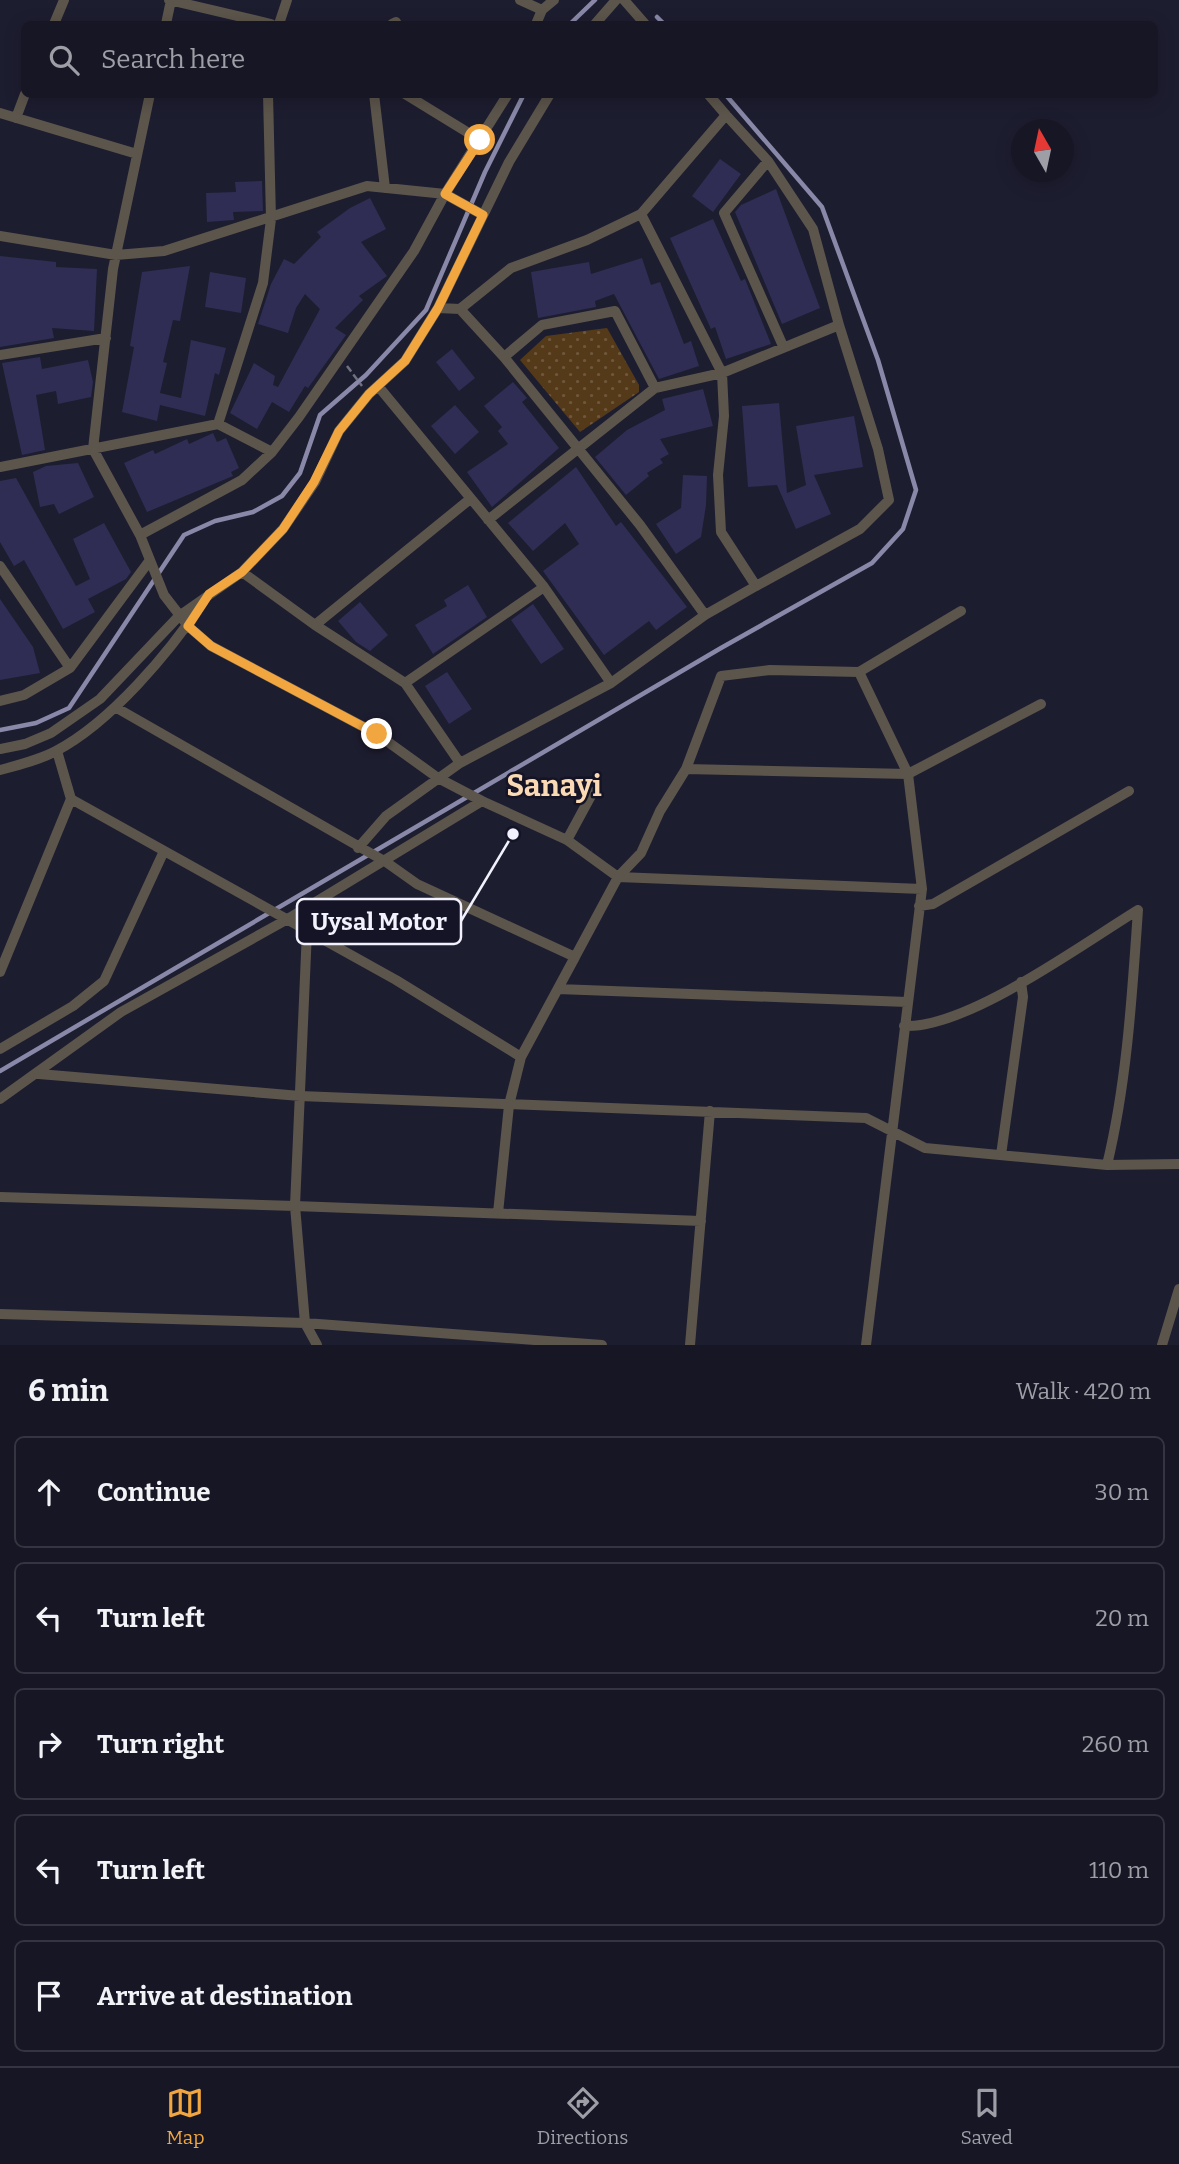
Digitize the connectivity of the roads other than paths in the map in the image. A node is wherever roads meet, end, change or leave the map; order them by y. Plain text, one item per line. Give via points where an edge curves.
1 (64, 0) edge
2 (170, 0) edge
3 (287, 0) edge
4 (520, 0) edge
5 (554, 0) edge
6 (616, 0) edge
7 (625, 0) edge
8 (542, 10) junction
9 (55, 21) edge
10 (166, 21) edge
11 (258, 21) edge
12 (280, 21) edge
13 (537, 21) edge
14 (598, 21) edge
15 (642, 21) edge
16 (24, 98) edge
17 (149, 98) edge
18 (268, 98) edge
19 (374, 98) edge
20 (412, 98) edge
21 (506, 98) edge
22 (548, 98) edge
23 (711, 98) edge
24 (0, 113) edge
25 (726, 115) junction
26 (16, 118) junction
27 (480, 140) junction
28 (137, 153) junction
29 (768, 161) junction
30 (385, 188) junction
31 (445, 194) junction
32 (479, 212) junction
33 (641, 214) junction
34 (271, 219) junction
35 (0, 236) edge
36 (116, 255) junction
37 (438, 308) junction
38 (460, 309) junction
39 (839, 325) junction
40 (106, 338) junction
41 (783, 346) junction
42 (0, 355) edge
43 (504, 357) junction
44 (722, 373) junction
45 (655, 388) junction
46 (372, 389) junction
47 (218, 424) junction
48 (576, 448) junction
49 (93, 449) junction
50 (272, 452) junction
51 (0, 467) edge
52 (469, 500) junction
53 (488, 520) junction
54 (140, 534) junction
55 (151, 562) junction
56 (1, 569) edge
57 (242, 572) junction
58 (756, 586) junction
59 (544, 587) junction
60 (209, 594) junction
61 (961, 611) dead end
62 (705, 615) junction
63 (178, 616) junction
64 (315, 625) junction
65 (188, 626) junction
66 (70, 667) junction
67 (859, 672) junction
68 (405, 683) junction
69 (611, 683) junction
70 (0, 701) edge
71 (1041, 704) dead end
72 (115, 707) junction
73 (0, 749) edge
74 (57, 751) junction
75 (460, 763) junction
76 (686, 769) junction
77 (0, 770) edge
78 (908, 774) junction
79 (440, 779) junction
80 (1129, 791) dead end
81 (593, 792) dead end
82 (71, 799) junction
83 (480, 800) junction
84 (567, 840) junction
85 (359, 848) junction
86 (164, 851) junction
87 (384, 861) junction
88 (618, 877) junction
89 (922, 890) junction
90 (919, 906) junction
91 (285, 920) junction
92 (306, 931) junction
93 (575, 957) junction
94 (0, 972) edge
95 (1021, 982) junction
96 (558, 989) junction
97 (907, 1002) junction
98 (904, 1026) junction
99 (0, 1049) edge
100 (520, 1057) junction
101 (39, 1073) junction
102 (299, 1096) junction
103 (0, 1099) edge
104 (509, 1105) junction
105 (710, 1111) junction
106 (890, 1128) junction
107 (1001, 1155) junction
108 (1179, 1164) edge
109 (1107, 1165) junction
110 (0, 1197) edge
111 (295, 1206) junction
112 (498, 1213) junction
113 (701, 1221) junction
114 (1179, 1289) edge
115 (0, 1314) edge
116 (305, 1323) junction
117 (317, 1345) edge
118 (602, 1345) edge
119 (690, 1345) edge
120 (866, 1345) edge
121 (1162, 1345) edge

1 - 9 street
2 - 10 street
2 - 11 street
3 - 12 street
4 - 8 street
5 - 8 street
6 - 14 street
7 - 15 street
8 - 13 street
16 - 26 street
17 - 28 street
18 - 34 street
19 - 30 street
20 - 27 street
21 - 27 street
22 - 32 street
23 - 25 street
24 - 26 street
25 - 29 street
25 - 33 street
26 - 28 street
27 - 31 street
28 - 36 street
29 - 39 street via 813,229
29 - 41 street via 724,213
30 - 31 street
30 - 34 street via 367,186
31 - 32 street
31 - 50 street via 414,251
32 - 37 street
33 - 38 street via 511,268
33 - 44 street
34 - 36 street via 164,251
34 - 47 street via 263,283
35 - 36 street
36 - 40 street
37 - 38 street
37 - 46 street via 405,361
38 - 43 street
39 - 41 street
39 - 58 street via 889,500 860,529
40 - 42 street
40 - 49 street
41 - 44 street
43 - 45 street via 542,325 615,311
43 - 48 street
44 - 45 street
44 - 58 street via 721,532
45 - 48 street
46 - 52 street
46 - 57 street via 339,431 314,482 283,529
47 - 49 street
47 - 50 street
48 - 53 street
48 - 62 street via 640,524
49 - 51 street
49 - 54 street
50 - 54 street via 242,480
52 - 53 street
52 - 64 street
53 - 59 street
54 - 55 street
55 - 63 street via 164,596
55 - 66 street
56 - 66 street
57 - 60 street
57 - 64 street
58 - 62 street
59 - 68 street
59 - 69 street
60 - 63 street
60 - 65 street
61 - 67 street
62 - 69 street
63 - 65 street
63 - 73 street via 122,678 74,719 25,744
64 - 68 street
65 - 72 street
65 - 79 street via 211,646 377,734
66 - 70 street via 24,695
67 - 76 street via 770,670 721,676
67 - 78 street
68 - 75 street
69 - 75 street
71 - 78 street
72 - 74 street
72 - 85 street
74 - 77 street
74 - 82 street
75 - 79 street
76 - 78 street
76 - 88 street via 641,853
78 - 89 street
79 - 83 street
79 - 85 street via 386,816
80 - 90 street via 933,904
81 - 84 street
82 - 86 street
82 - 94 street
83 - 84 street
83 - 87 street
84 - 88 street
85 - 87 street
86 - 91 street
86 - 99 street via 104,981 73,1006
87 - 91 street
87 - 93 street via 417,884
88 - 89 street
88 - 93 street
89 - 90 street
90 - 97 street
91 - 92 street
91 - 101 street via 121,1012
92 - 100 street
92 - 102 street
93 - 96 street
95 - 98 street via 980,1006 926,1025
95 - 107 street via 1023,997
95 - 109 street via 1138,910 1117,1123
96 - 97 street
96 - 100 street
97 - 98 street
98 - 106 street
100 - 104 street
101 - 102 street
101 - 103 street
102 - 104 street
102 - 111 street
104 - 105 street
104 - 112 street
105 - 106 street via 866,1118
105 - 113 street
106 - 107 street via 926,1148
106 - 120 street
107 - 109 street
108 - 109 street
110 - 111 street
111 - 112 street
111 - 116 street
112 - 113 street
113 - 119 street
114 - 121 street
115 - 116 street
116 - 117 street
116 - 118 street

